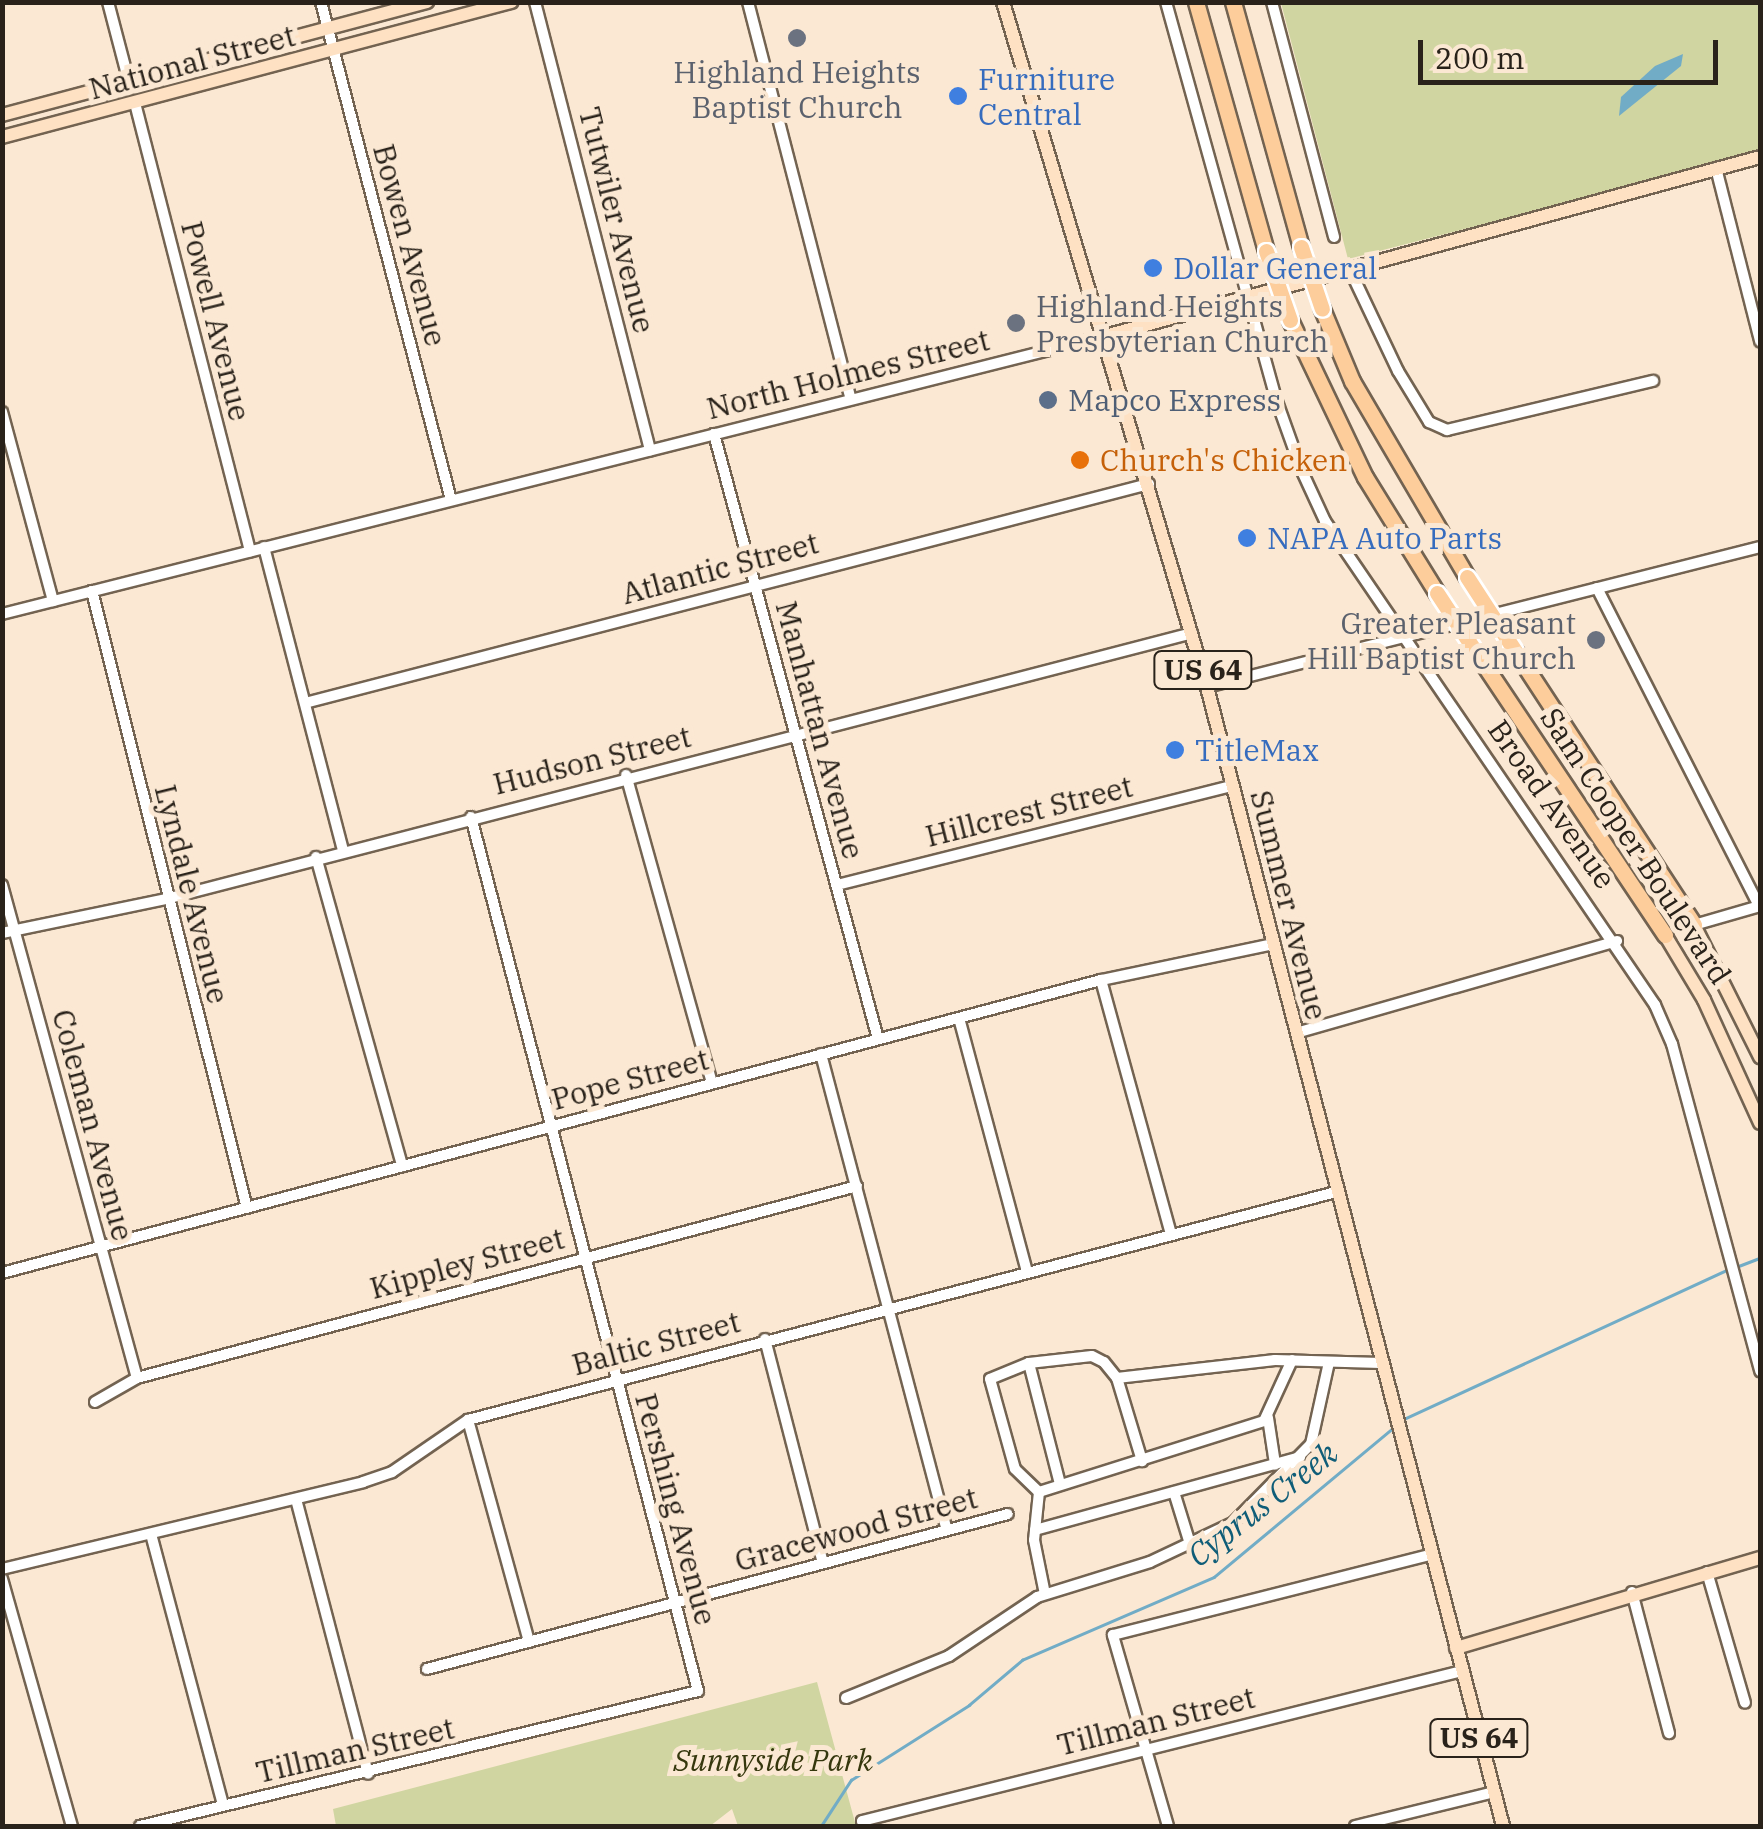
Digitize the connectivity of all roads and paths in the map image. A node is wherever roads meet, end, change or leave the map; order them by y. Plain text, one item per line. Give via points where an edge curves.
1 (108, 2) edge
2 (320, 2) edge
3 (427, 2) edge
4 (511, 2) edge
5 (535, 2) edge
6 (748, 2) edge
7 (1003, 2) edge
8 (1166, 2) edge
9 (1194, 2) edge
10 (1233, 2) edge
11 (1272, 2) edge
12 (327, 29) junction
13 (333, 50) junction
14 (129, 82) junction
15 (135, 103) junction
16 (2, 115) edge
17 (2, 137) edge
18 (1760, 157) edge
19 (1716, 168) junction
20 (1334, 237) dead end
21 (1350, 270) junction
22 (1246, 296) junction
23 (1105, 336) junction
24 (1760, 341) edge
25 (1652, 381) dead end
26 (851, 399) junction
27 (2, 412) edge
28 (714, 434) junction
29 (650, 450) junction
30 (1150, 484) junction
31 (450, 500) junction
32 (264, 547) junction
33 (1760, 547) edge
34 (250, 551) junction
35 (755, 584) junction
36 (1598, 588) junction
37 (92, 590) junction
38 (54, 601) junction
39 (2, 614) edge
40 (1192, 633) junction
41 (1404, 637) junction
42 (1207, 686) junction
43 (305, 703) junction
44 (796, 737) junction
45 (626, 775) junction
46 (1232, 786) junction
47 (471, 817) junction
48 (343, 850) junction
49 (316, 858) junction
50 (2, 884) edge
51 (837, 885) junction
52 (166, 899) junction
53 (1760, 906) edge
54 (1694, 926) junction
55 (8, 932) edge
56 (1665, 935) joint
57 (1617, 941) junction
58 (1273, 944) junction
59 (1101, 980) junction
60 (959, 1018) junction
61 (1296, 1033) junction
62 (878, 1039) junction
63 (822, 1054) junction
64 (1760, 1057) edge
65 (712, 1083) junction
66 (1760, 1123) edge
67 (556, 1125) junction
68 (402, 1166) junction
69 (857, 1186) junction
70 (1336, 1192) junction
71 (247, 1208) junction
72 (1171, 1235) junction
73 (101, 1246) junction
74 (585, 1256) junction
75 (1027, 1272) junction
76 (2, 1273) edge
77 (889, 1307) junction
78 (764, 1339) junction
79 (1292, 1360) junction
80 (1329, 1362) junction
81 (1381, 1363) junction
82 (1029, 1364) junction
83 (1760, 1371) edge
84 (137, 1378) junction
85 (1117, 1378) junction
86 (616, 1380) junction
87 (95, 1402) dead end
88 (1268, 1418) junction
89 (468, 1420) junction
90 (1300, 1457) junction
91 (1142, 1461) junction
92 (1275, 1464) junction
93 (1060, 1484) junction
94 (1039, 1492) junction
95 (1174, 1492) junction
96 (296, 1500) junction
97 (1008, 1514) dead end
98 (947, 1530) junction
99 (1035, 1530) junction
100 (151, 1534) junction
101 (1191, 1546) junction
102 (1430, 1555) junction
103 (1760, 1558) edge
104 (822, 1563) junction
105 (2, 1569) edge
106 (1708, 1572) junction
107 (2, 1579) edge
108 (1632, 1592) junction
109 (1045, 1594) junction
110 (676, 1603) junction
111 (529, 1642) junction
112 (1456, 1648) junction
113 (427, 1669) dead end
114 (1462, 1671) junction
115 (698, 1691) joint
116 (846, 1698) dead end
117 (1744, 1704) dead end
118 (1669, 1732) dead end
119 (1146, 1749) junction
120 (368, 1774) junction
121 (1494, 1792) junction
122 (223, 1805) junction
123 (863, 1824) edge
124 (72, 1826) edge
125 (140, 1826) edge
126 (1168, 1826) edge
127 (1355, 1826) edge
128 (1503, 1826) edge

1 - 14 street
2 - 12 street, Bowen Avenue
3 - 12 main road, National Street
4 - 13 main road, National Street
5 - 29 street, Tutwiler Avenue
6 - 26 street
7 - 23 main road, Summer Avenue / US 64
8 - 22 street, Broad Avenue
9 - 56 highway, Sam Cooper Boulevard, bridge via 1290,320 1365,477
10 - 54 highway, Sam Cooper Boulevard, bridge via 1301,247 1375,424
11 - 20 street
12 - 13 street, Bowen Avenue
12 - 14 main road, National Street
13 - 15 main road, National Street
13 - 31 street, Bowen Avenue
14 - 16 main road, National Street
15 - 17 main road, National Street
15 - 34 street, Powell Avenue
18 - 19 main road, North Holmes Street
19 - 21 main road, North Holmes Street
19 - 24 street
21 - 22 main road, North Holmes Street
21 - 25 street via 1398,371 1430,422 1447,430
22 - 23 main road, North Holmes Street
22 - 41 street, Broad Avenue via 1276,399 1317,503
23 - 26 street, North Holmes Street
23 - 30 main road, Summer Avenue / US 64
26 - 28 street, North Holmes Street
27 - 38 street
28 - 29 street, North Holmes Street
28 - 35 street, Manhattan Avenue
29 - 31 street, North Holmes Street
30 - 35 street, Atlantic Street
30 - 40 main road, Summer Avenue / US 64
31 - 32 street, North Holmes Street
32 - 34 street, North Holmes Street
32 - 43 street
33 - 36 street
34 - 37 street, North Holmes Street
35 - 43 street, Atlantic Street
35 - 44 street, Manhattan Avenue
36 - 41 street
36 - 53 street
37 - 38 street, North Holmes Street
37 - 52 street, Lyndale Avenue
38 - 39 street, North Holmes Street
40 - 42 main road, Summer Avenue / US 64
40 - 44 street, Hudson Street
41 - 42 street
41 - 57 street, Broad Avenue
42 - 46 main road, Summer Avenue / US 64
43 - 48 street
44 - 45 street, Hudson Street
44 - 51 street, Manhattan Avenue
45 - 47 street, Hudson Street
45 - 65 street
46 - 51 street, Hillcrest Street
46 - 58 main road, Summer Avenue / US 64
47 - 48 street, Hudson Street
47 - 67 street, Pershing Avenue
48 - 49 street, Hudson Street
49 - 52 street, Hudson Street
49 - 68 street
50 - 55 street, Coleman Avenue
51 - 62 street, Manhattan Avenue
52 - 55 street, Hudson Street
52 - 71 street, Lyndale Avenue
53 - 54 street
54 - 64 main road, Sam Cooper Boulevard
55 - 73 street, Coleman Avenue
56 - 66 main road, Sam Cooper Boulevard via 1704,1000
57 - 61 street
57 - 83 street, Broad Avenue via 1672,1044
58 - 59 street, Pope Street
58 - 61 main road, Summer Avenue / US 64
59 - 60 street, Pope Street
59 - 72 street
60 - 62 street, Pope Street
60 - 75 street
61 - 70 main road, Summer Avenue / US 64
62 - 63 street, Pope Street
63 - 65 street, Pope Street
63 - 69 street
65 - 67 street, Pope Street
67 - 68 street, Pope Street
67 - 74 street, Pershing Avenue
68 - 71 street, Pope Street
69 - 74 street, Kippley Street
69 - 77 street
70 - 72 street, Baltic Street
70 - 81 main road, Summer Avenue / US 64
71 - 73 street, Pope Street
72 - 75 street, Baltic Street
73 - 76 street, Pope Street
73 - 84 street, Coleman Avenue
74 - 84 street, Kippley Street
74 - 86 street, Pershing Avenue
75 - 77 street, Baltic Street
77 - 78 street, Baltic Street
77 - 98 street
78 - 86 street, Baltic Street
78 - 104 street
79 - 80 street
79 - 85 street
79 - 88 street
80 - 81 street
80 - 90 street via 1320,1424
81 - 102 main road, Summer Avenue / US 64
82 - 85 street via 1092,1356
82 - 93 street
82 - 94 street via 990,1379 1015,1469
84 - 87 street, Kippley Street
85 - 91 street
86 - 89 street, Baltic Street
86 - 110 street, Pershing Avenue
88 - 91 street
88 - 92 street
89 - 96 street, Baltic Street via 392,1472
89 - 111 street
90 - 92 street
90 - 101 street via 1233,1524
91 - 93 street
92 - 95 street
93 - 94 street
94 - 99 street
95 - 99 street
95 - 101 street
96 - 100 street, Baltic Street
96 - 120 street
97 - 98 street, Gracewood Street
98 - 104 street, Gracewood Street
99 - 109 street
100 - 105 street, Baltic Street
100 - 122 street
101 - 109 street
102 - 112 main road, Summer Avenue / US 64
102 - 119 street via 1113,1635
103 - 106 main road
104 - 110 street, Gracewood Street
106 - 108 main road
106 - 117 street
107 - 124 street
108 - 112 main road
108 - 118 street
109 - 116 street via 948,1656
110 - 111 street, Gracewood Street
110 - 115 street, Pershing Avenue
111 - 113 street, Gracewood Street
112 - 114 main road, Summer Avenue / US 64
114 - 119 street, Tillman Street
114 - 121 main road, Summer Avenue / US 64
115 - 120 street, Tillman Street
119 - 123 street, Tillman Street
119 - 126 street
120 - 122 street, Tillman Street
121 - 127 street
121 - 128 main road, Summer Avenue / US 64
122 - 125 street, Tillman Street

